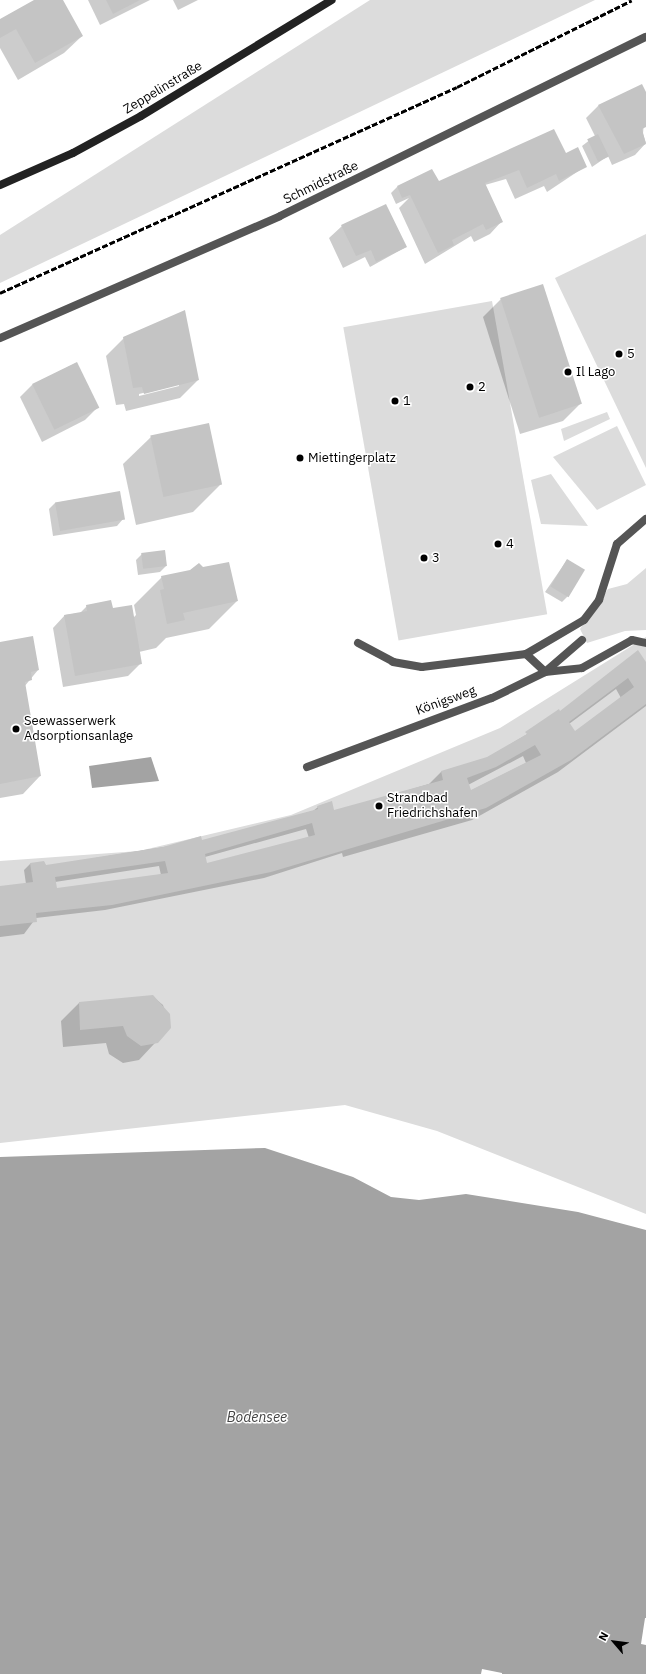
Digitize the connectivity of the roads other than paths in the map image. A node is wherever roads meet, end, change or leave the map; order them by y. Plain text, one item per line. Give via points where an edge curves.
1 (332, 0) edge
2 (646, 37) edge
3 (0, 185) edge
4 (0, 338) edge
5 (646, 519) edge
6 (582, 640) dead end
7 (358, 643) dead end
8 (646, 643) edge
9 (526, 654) junction
10 (546, 672) junction
11 (307, 766) dead end

1 - 3 main road, Zeppelinstraße via 141,116 74,153
2 - 4 street, Schmidstraße via 280,216
5 - 9 street via 617,544 599,600 584,620
6 - 10 street, Königsweg
7 - 9 street via 393,662 422,668
8 - 10 street via 632,640 582,668
9 - 10 street
10 - 11 street, Königsweg via 492,698

